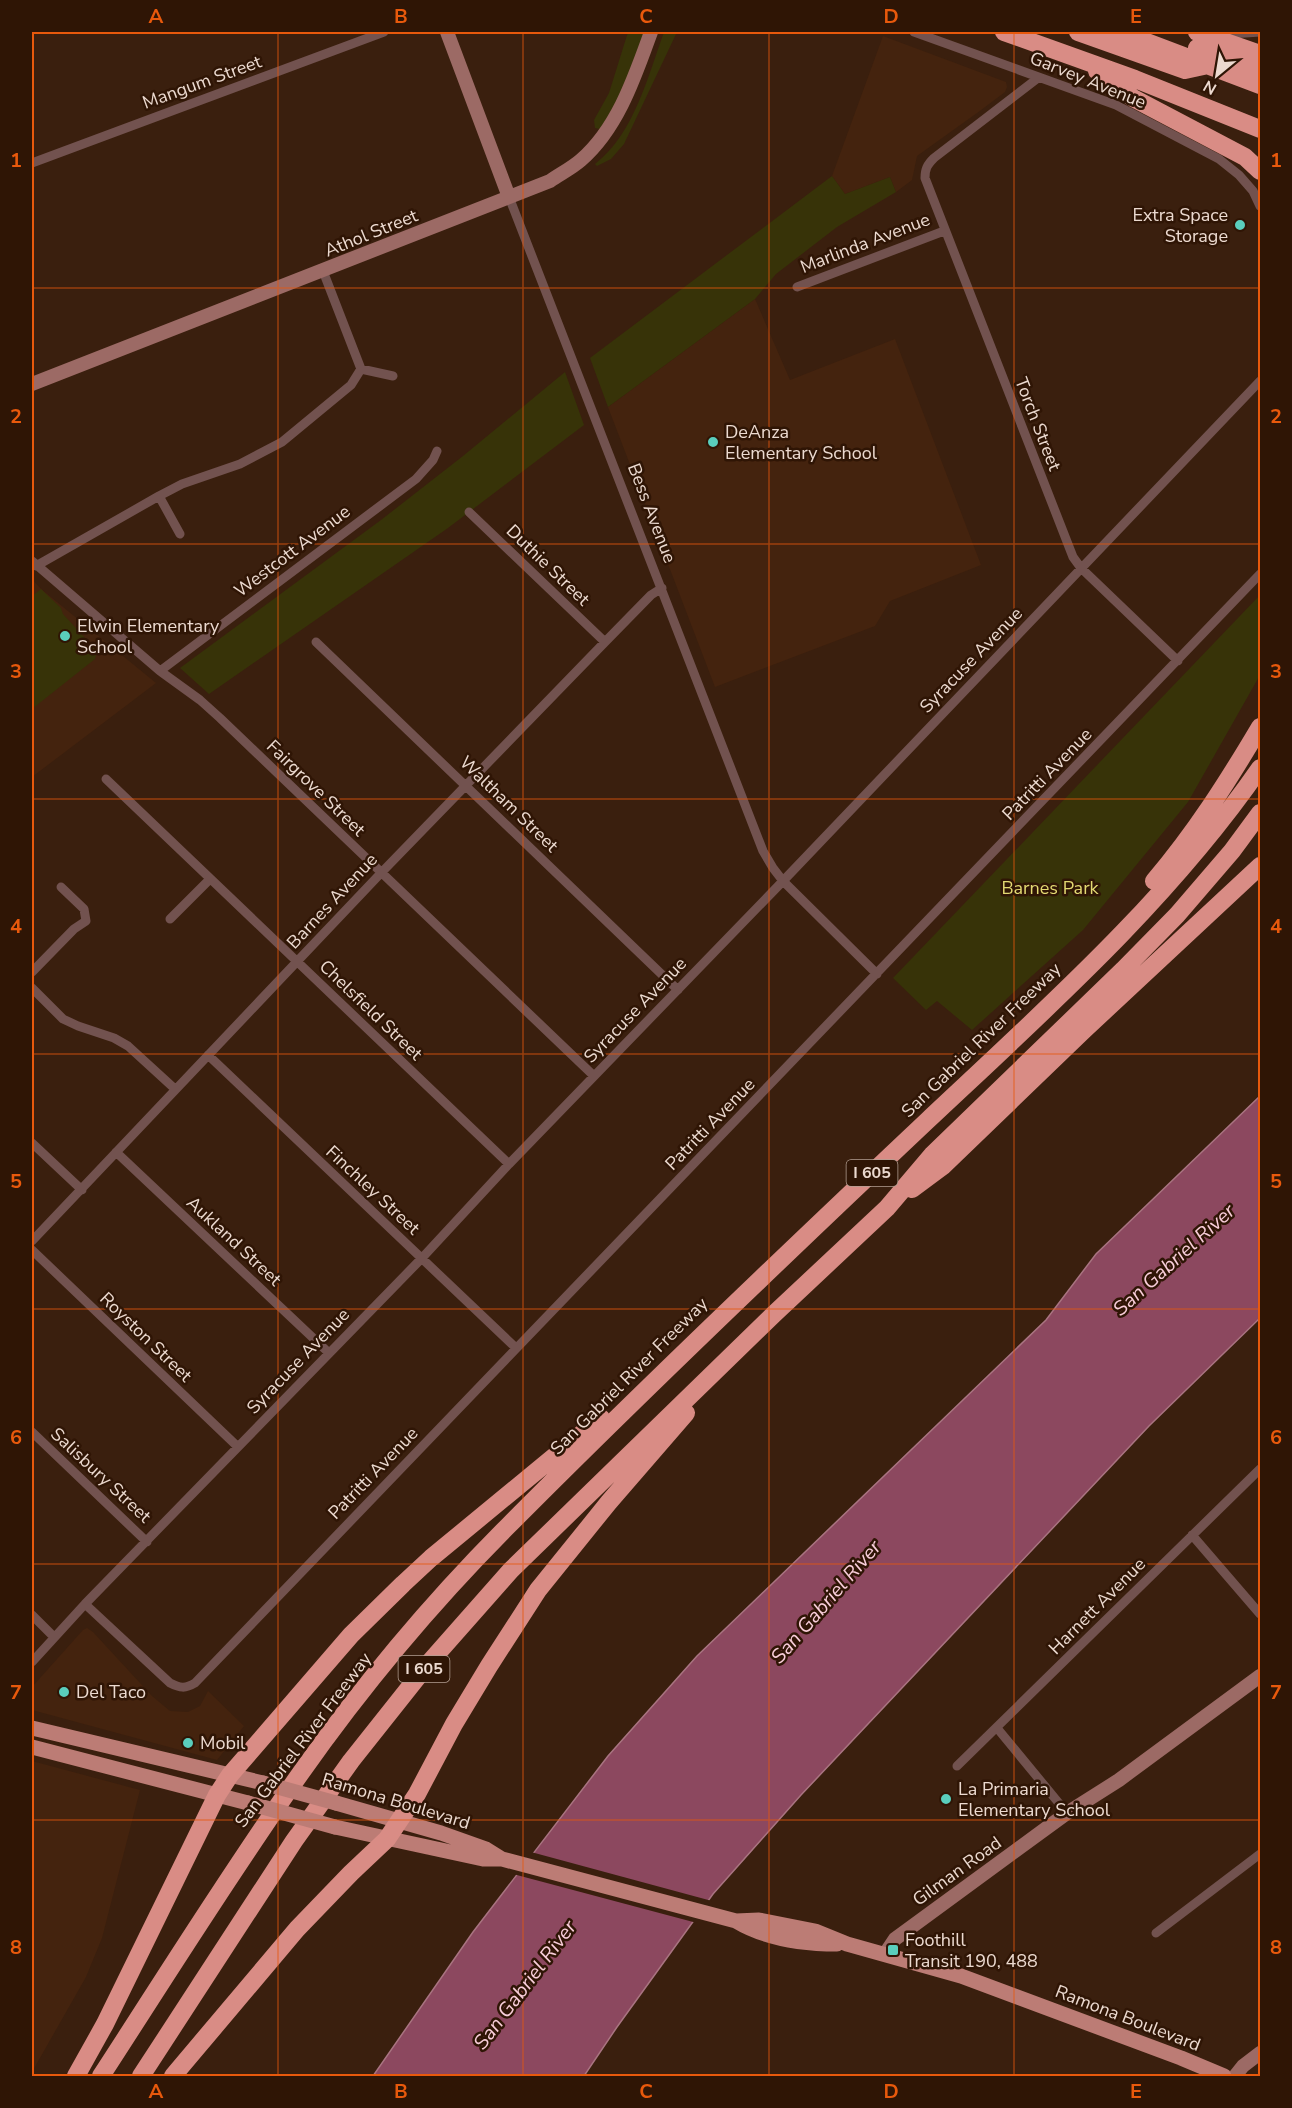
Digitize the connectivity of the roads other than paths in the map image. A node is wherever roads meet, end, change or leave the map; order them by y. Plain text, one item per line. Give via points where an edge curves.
1 (384, 32) edge
2 (447, 32) edge
3 (651, 32) edge
4 (914, 32) edge
5 (1004, 32) edge
6 (1042, 32) edge
7 (1078, 32) edge
8 (1120, 32) edge
9 (1197, 32) edge
10 (1260, 32) edge
11 (1226, 33) edge
12 (1142, 39) junction
13 (1260, 54) edge
14 (1079, 58) junction
15 (1208, 65) junction
16 (1260, 68) edge
17 (1038, 78) junction
18 (1260, 85) edge
19 (1180, 98) junction
20 (1260, 129) edge
21 (32, 163) edge
22 (1260, 171) edge
23 (509, 197) junction
24 (1260, 206) edge
25 (944, 231) junction
26 (323, 271) junction
27 (797, 287) dead end
28 (361, 369) junction
29 (393, 376) dead end
30 (1260, 381) edge
31 (32, 384) edge
32 (437, 452) dead end
33 (159, 496) junction
34 (469, 513) dead end
35 (180, 534) dead end
36 (34, 563) edge
37 (1081, 568) junction
38 (1260, 574) edge
39 (662, 588) junction
40 (316, 642) dead end
41 (604, 642) junction
42 (1178, 661) junction
43 (160, 671) junction
44 (1260, 727) edge
45 (1260, 768) edge
46 (106, 779) dead end
47 (466, 786) junction
48 (1260, 813) edge
49 (1260, 856) edge
50 (1260, 866) edge
51 (381, 873) junction
52 (210, 879) junction
53 (783, 881) junction
54 (61, 887) dead end
55 (1231, 892) junction
56 (170, 919) dead end
57 (297, 962) junction
58 (32, 972) edge
59 (877, 974) junction
60 (32, 988) edge
61 (678, 990) junction
62 (1043, 1012) junction
63 (208, 1055) junction
64 (594, 1076) junction
65 (175, 1089) junction
66 (32, 1143) edge
67 (116, 1152) junction
68 (509, 1164) junction
69 (81, 1190) junction
70 (887, 1208) junction
71 (32, 1241) edge
72 (32, 1250) edge
73 (422, 1258) junction
74 (773, 1315) junction
75 (701, 1334) junction
76 (516, 1348) junction
77 (329, 1353) junction
78 (32, 1432) edge
79 (238, 1447) junction
80 (1260, 1469) edge
81 (1192, 1535) junction
82 (147, 1542) junction
83 (85, 1604) junction
84 (1260, 1614) edge
85 (32, 1615) edge
86 (54, 1636) junction
87 (32, 1662) edge
88 (1260, 1676) edge
89 (32, 1728) edge
90 (998, 1728) junction
91 (32, 1747) edge
92 (957, 1766) dead end
93 (230, 1775) junction
94 (217, 1795) junction
95 (1066, 1813) junction
96 (401, 1820) junction
97 (387, 1839) junction
98 (1260, 1854) edge
99 (502, 1859) junction
100 (1156, 1933) dead end
101 (885, 1954) junction
102 (1260, 2053) edge
103 (76, 2076) edge
104 (101, 2076) edge
105 (141, 2076) edge
106 (173, 2076) edge
107 (1224, 2076) edge
108 (1235, 2076) edge

1 - 21 street, Mangum Street
2 - 23 street, Bess Avenue
3 - 23 street, Athol Street via 627,94 593,148 550,181
4 - 17 street, Garvey Avenue
5 - 14 highway
6 - 19 highway via 1153,73
7 - 15 highway via 1185,70
8 - 12 highway
9 - 13 highway
10 - 11 street
12 - 15 highway
12 - 16 highway via 1196,47
14 - 19 highway
14 - 22 highway via 1133,98 1234,150
15 - 18 highway
17 - 24 street, Garvey Avenue via 1116,105 1219,159 1253,191
17 - 25 street, Torch Street via 928,164 925,178
19 - 20 highway
23 - 26 street, Athol Street
23 - 39 street, Bess Avenue
25 - 27 street, Marlinda Avenue
25 - 37 street, Torch Street via 1073,558
26 - 28 street
26 - 31 street, Athol Street
28 - 29 street
28 - 33 street via 351,385 282,442 240,464
30 - 37 street, Syracuse Avenue
32 - 43 street, Westcott Avenue via 416,479
33 - 35 street
33 - 36 street
34 - 41 street, Duthie Street
36 - 43 street, Fairgrove Street
37 - 42 street, Torch Street
37 - 53 street, Syracuse Avenue
38 - 42 street, Patritti Avenue
39 - 41 street, Barnes Avenue
39 - 53 street, Bess Avenue via 763,851
40 - 47 street, Waltham Street
41 - 47 street, Barnes Avenue
42 - 59 street, Patritti Avenue
43 - 51 street, Fairgrove Street via 220,718
44 - 62 highway via 1189,838
45 - 62 highway, San Gabriel River Freeway / I 605 via 1152,902
46 - 52 street, Chelsfield Street
47 - 51 street, Barnes Avenue
47 - 61 street, Waltham Street
48 - 70 highway, I 605 via 1177,915 932,1155
49 - 55 highway
50 - 55 highway
51 - 57 street, Barnes Avenue
51 - 64 street, Fairgrove Street
52 - 56 street
52 - 57 street, Chelsfield Street
53 - 59 street, Bess Avenue
53 - 61 street, Syracuse Avenue
54 - 58 street via 84,909 86,921
55 - 70 highway via 943,1166
57 - 63 street, Barnes Avenue
57 - 68 street, Chelsfield Street
59 - 76 street, Patritti Avenue
60 - 65 street via 63,1019 128,1046
61 - 64 street, Syracuse Avenue
62 - 75 highway, San Gabriel River Freeway / I 605
63 - 65 street, Barnes Avenue
63 - 73 street, Finchley Street
64 - 68 street, Syracuse Avenue
65 - 67 street, Barnes Avenue
66 - 69 street
67 - 69 street, Barnes Avenue
67 - 77 street, Aukland Street
68 - 73 street, Syracuse Avenue
69 - 71 street, Barnes Avenue
70 - 74 highway, I 605
72 - 79 street, Royston Street
73 - 76 street, Finchley Street
73 - 77 street, Syracuse Avenue
74 - 96 highway via 609,1502 538,1590 483,1675
74 - 105 highway, I 605 via 511,1570 428,1664 294,1841
75 - 93 highway via 403,1584 351,1635
75 - 104 highway, San Gabriel River Freeway / I 605 via 505,1528 356,1700 251,1846
76 - 83 street, Patritti Avenue via 189,1687 179,1688 158,1673
77 - 79 street, Syracuse Avenue
78 - 82 street, Salisbury Street
79 - 82 street, Syracuse Avenue
80 - 81 street, Harnett Avenue
81 - 84 street
81 - 90 street, Harnett Avenue
82 - 83 street, Syracuse Avenue
83 - 86 street, Syracuse Avenue
85 - 86 street
86 - 87 street, Syracuse Avenue
88 - 95 street, Gilman Road via 1119,1780
89 - 93 main road, Ramona Boulevard
90 - 92 street, Harnett Avenue
90 - 95 street
91 - 94 main road, Ramona Boulevard
93 - 94 highway
93 - 96 main road, Ramona Boulevard, bridge
94 - 97 main road, Ramona Boulevard, bridge
94 - 103 highway
95 - 101 street, Gilman Road via 895,1939
96 - 97 highway
96 - 99 main road, Ramona Boulevard via 486,1849
97 - 99 main road, Ramona Boulevard via 483,1859
97 - 106 highway via 297,1929
98 - 100 street
99 - 101 main road, Ramona Boulevard via 730,1920 754,1932 811,1944 847,1944
101 - 107 main road, Ramona Boulevard via 961,1976
102 - 108 street

